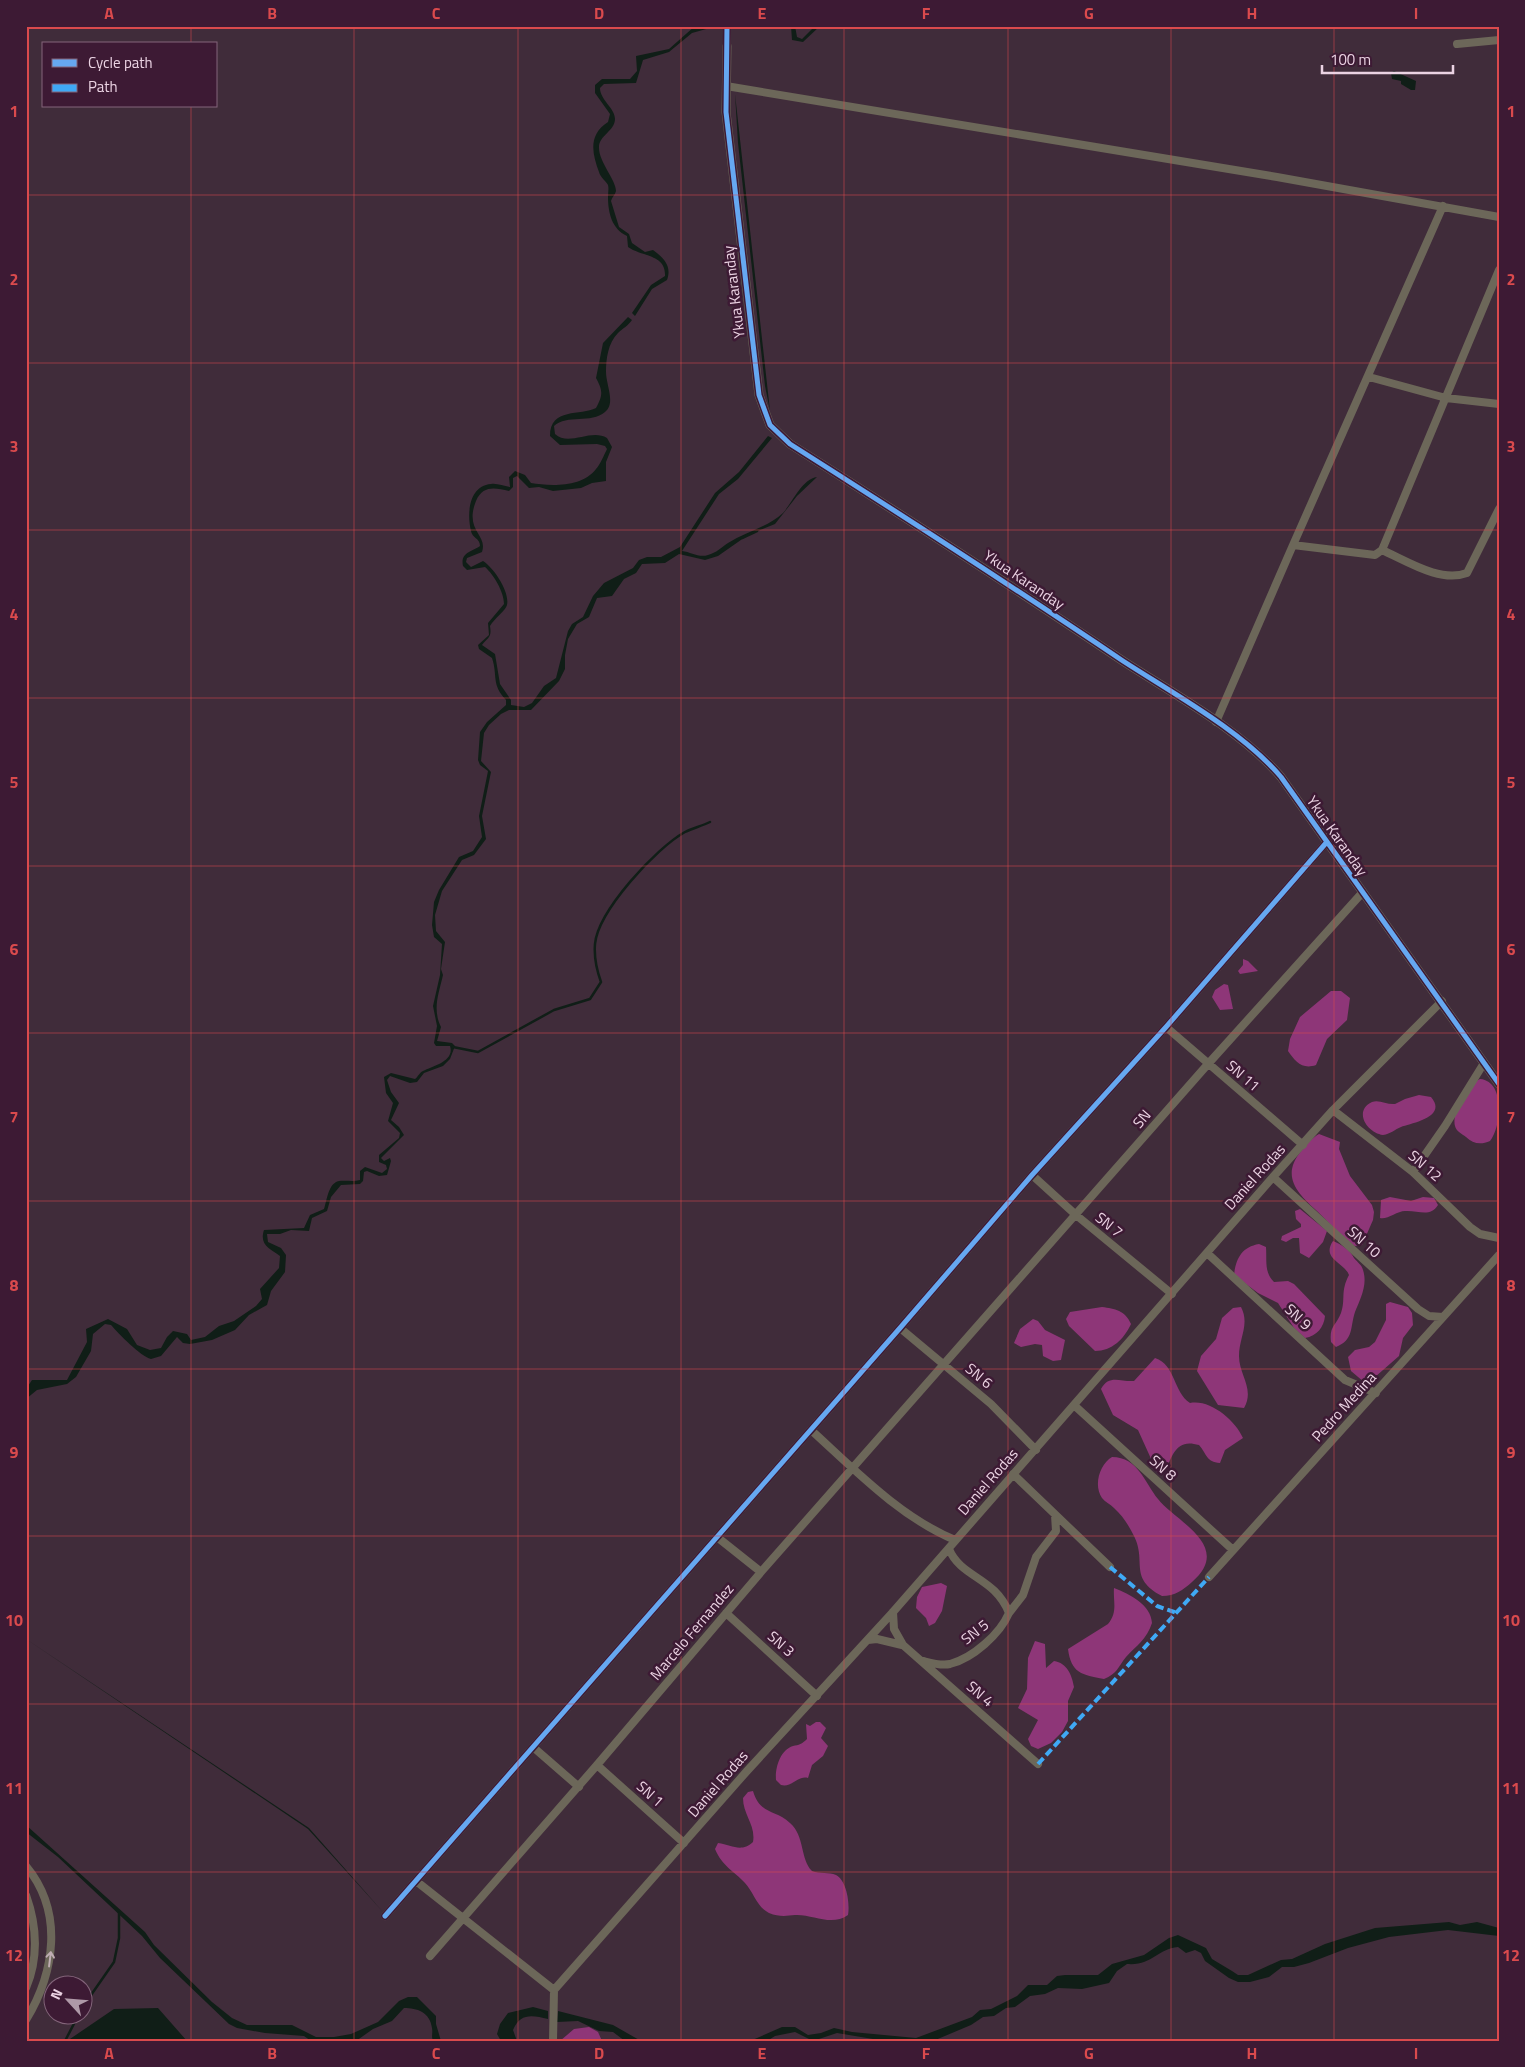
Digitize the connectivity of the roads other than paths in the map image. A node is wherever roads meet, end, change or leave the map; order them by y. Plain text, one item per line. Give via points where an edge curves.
1 (727, 26) edge
2 (1499, 40) edge
3 (1457, 44) dead end
4 (727, 46) joint
5 (726, 86) junction
6 (1443, 206) junction
7 (1499, 217) edge
8 (1499, 270) edge
9 (1369, 377) junction
10 (1446, 398) junction
11 (1499, 404) edge
12 (1499, 509) edge
13 (1293, 545) junction
14 (1382, 550) junction
15 (1216, 722) junction
16 (1326, 843) junction
17 (1362, 893) junction
18 (1442, 1001) junction
19 (1166, 1027) junction
20 (1484, 1063) junction
21 (1208, 1064) junction
22 (1497, 1079) edge
23 (1333, 1110) junction
24 (1302, 1145) junction
25 (1413, 1172) junction
26 (1032, 1175) junction
27 (1273, 1177) junction
28 (1076, 1215) junction
29 (1499, 1238) edge
30 (1207, 1252) junction
31 (1499, 1255) edge
32 (1172, 1294) junction
33 (1443, 1317) junction
34 (900, 1328) junction
35 (944, 1365) junction
36 (1376, 1393) junction
37 (1075, 1406) junction
38 (811, 1430) junction
39 (1036, 1450) junction
40 (854, 1468) junction
41 (1013, 1474) junction
42 (1055, 1515) junction
43 (717, 1537) junction
44 (955, 1540) junction
45 (949, 1549) junction
46 (1233, 1550) junction
47 (1110, 1567) dead end
48 (761, 1572) junction
49 (1209, 1577) dead end
50 (893, 1612) junction
51 (726, 1613) junction
52 (1009, 1613) junction
53 (868, 1640) junction
54 (903, 1645) junction
55 (920, 1660) junction
56 (817, 1696) junction
57 (533, 1747) junction
58 (1038, 1764) dead end
59 (597, 1766) junction
60 (578, 1787) junction
61 (684, 1843) junction
62 (26, 1866) edge
63 (416, 1881) junction
64 (26, 1895) edge
65 (385, 1916) dead end
66 (463, 1918) junction
67 (430, 1956) dead end
68 (26, 1988) edge
69 (557, 1988) junction
70 (26, 2020) edge
71 (553, 2041) edge

1 - 4 street, Ykua Karanday
2 - 3 street
4 - 5 street, Ykua Karanday
5 - 6 street
5 - 15 street, Ykua Karanday via 726,112 759,395 765,415 775,431 790,444
6 - 7 street
6 - 9 street
8 - 10 street
9 - 10 street
9 - 13 street
10 - 11 street
10 - 14 street
12 - 14 street via 1467,573 1455,577 1432,571
13 - 14 street via 1375,555
13 - 15 street
15 - 16 street, Ykua Karanday via 1274,768
16 - 17 street, Ykua Karanday
16 - 19 street
17 - 18 street, Ykua Karanday
17 - 21 street, SN
18 - 20 street, Ykua Karanday
18 - 23 street, Daniel Rodas
19 - 21 street, SN 11
19 - 26 street
20 - 22 street, Ykua Karanday
20 - 25 street
21 - 24 street, SN 11
21 - 28 street, SN
23 - 24 street, Daniel Rodas
23 - 25 street, SN 12
24 - 27 street, Daniel Rodas
25 - 29 street, SN 12 via 1470,1227 1480,1234
26 - 28 street, SN 7
26 - 34 street
27 - 30 street, Daniel Rodas
27 - 33 street, SN 10 via 1418,1310 1429,1316
28 - 32 street, SN 7
28 - 35 street, SN
30 - 32 street, Daniel Rodas
30 - 36 street, SN 9 via 1345,1380
31 - 33 street, Pedro Medina
32 - 37 street, Daniel Rodas
33 - 36 street, Pedro Medina
34 - 35 street, SN 6
34 - 38 street
35 - 39 street, SN 6 via 991,1404
35 - 40 street, Marcelo Fernandez
36 - 46 street, Pedro Medina
37 - 39 street, Daniel Rodas
37 - 46 street, SN 8
38 - 40 street
38 - 43 street
39 - 41 street, Daniel Rodas
40 - 44 street via 912,1517
40 - 48 street, Marcelo Fernandez
41 - 42 street
41 - 44 street, Daniel Rodas
42 - 47 street
42 - 52 street, SN 5 via 1056,1531 1036,1557 1023,1595
43 - 48 street
43 - 57 street
44 - 45 street, Daniel Rodas
45 - 50 street, Daniel Rodas
45 - 52 street via 953,1559 995,1590
46 - 49 street, Pedro Medina
48 - 51 street, Marcelo Fernandez
50 - 53 street, Daniel Rodas
50 - 54 street, SN 4 via 894,1629
51 - 56 street, SN 3
51 - 59 street, Marcelo Fernandez
52 - 55 street, SN 5 via 990,1640 958,1660 943,1665
53 - 54 street, SN 4
53 - 56 street, Daniel Rodas
54 - 55 street, SN 4
55 - 58 street, SN 4
56 - 61 street, Daniel Rodas
57 - 60 street
57 - 63 street
59 - 60 street, Marcelo Fernandez
59 - 61 street, SN 1
60 - 66 street, Marcelo Fernandez
61 - 69 street, Daniel Rodas
70 -> 62 street via 46,1981 51,1951 45,1902 41,1889
63 - 65 street
63 - 66 street
64 - 68 street via 33,1919 35,1951
66 - 67 street, Marcelo Fernandez
66 - 69 street
69 - 71 street

